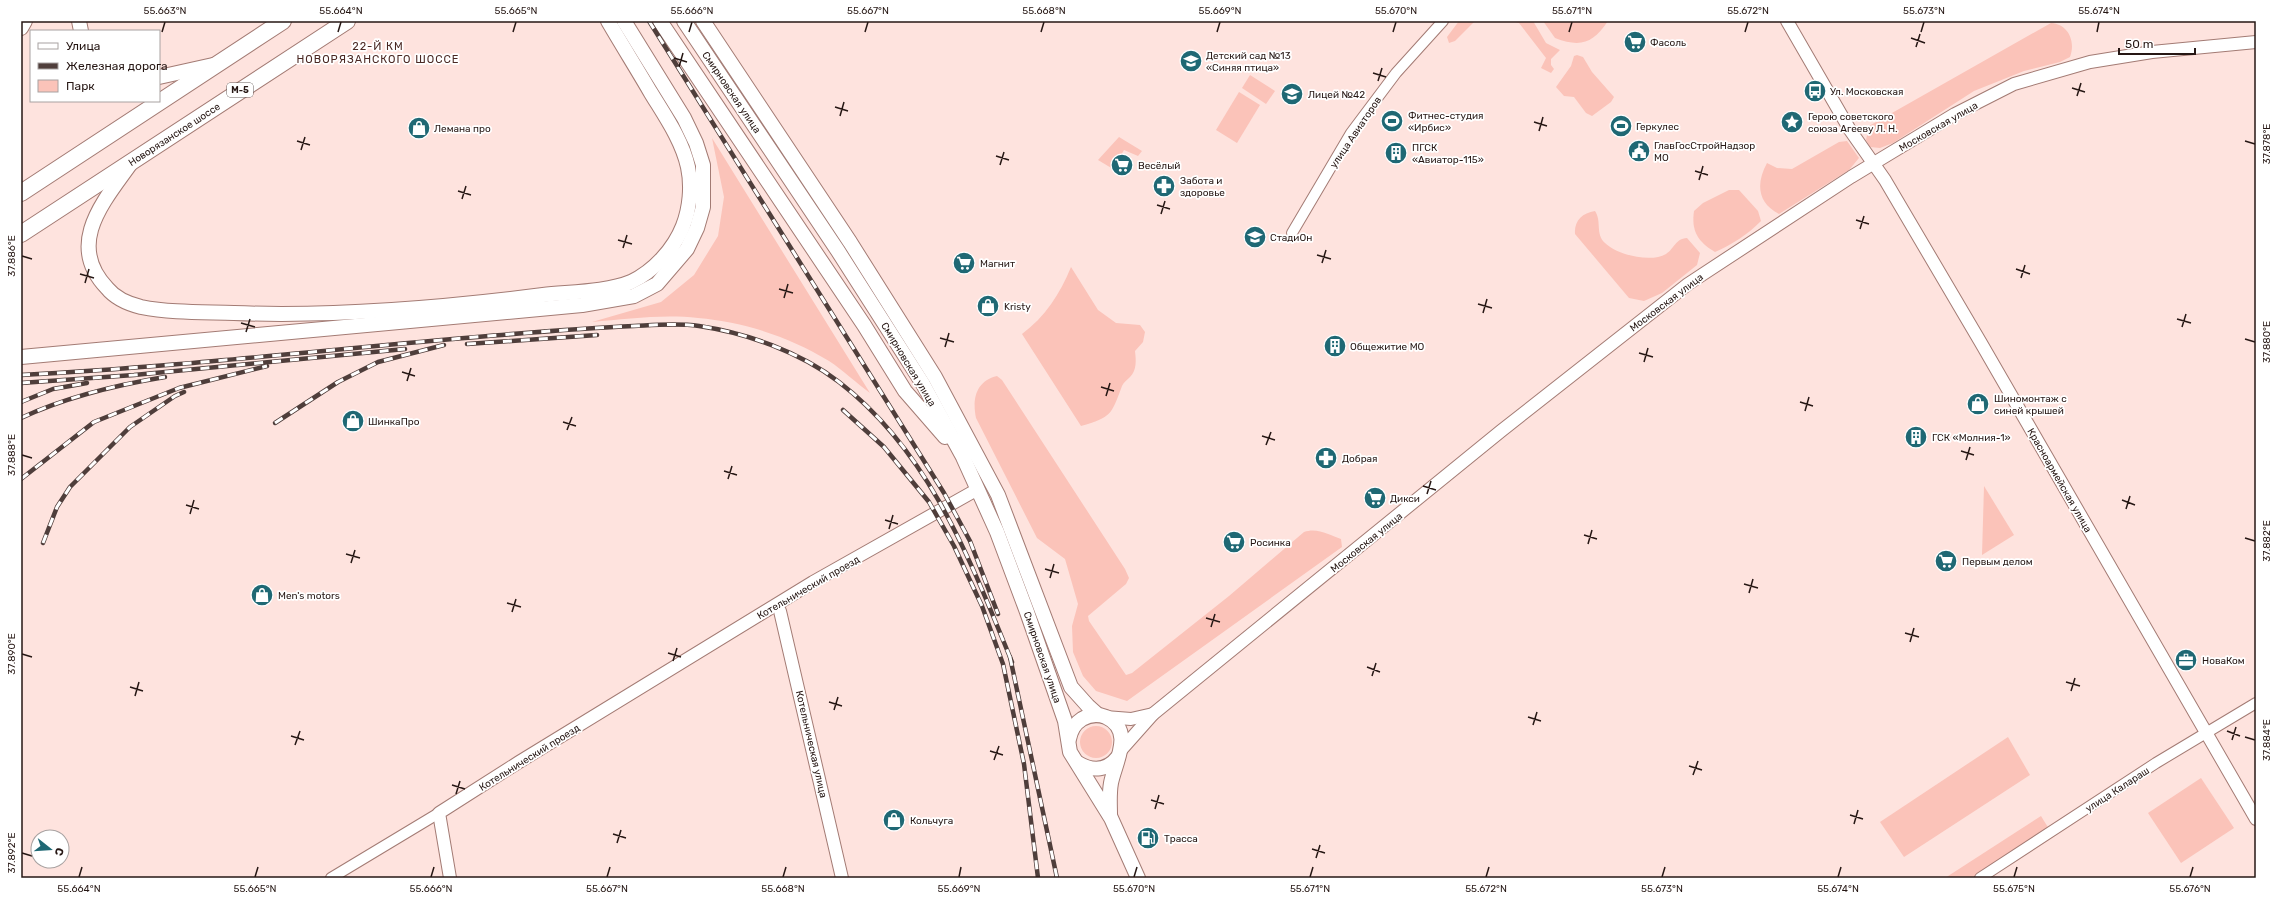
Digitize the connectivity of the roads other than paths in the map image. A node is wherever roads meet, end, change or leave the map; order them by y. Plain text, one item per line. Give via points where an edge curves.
1 (25, 21) edge
2 (283, 21) edge
3 (347, 21) edge
4 (608, 21) edge
5 (624, 21) edge
6 (660, 21) edge
7 (684, 21) edge
8 (703, 21) edge
9 (1443, 21) edge
10 (1787, 21) edge
11 (21, 28) edge
12 (2256, 42) edge
13 (217, 64) junction
14 (160, 77) edge
15 (159, 102) edge
16 (160, 102) edge
17 (134, 160) junction
18 (1874, 164) junction
19 (21, 193) edge
20 (1292, 233) dead end
21 (21, 234) edge
22 (21, 357) edge
23 (962, 457) junction
24 (978, 489) junction
25 (870, 552) junction
26 (780, 611) junction
27 (728, 636) junction
28 (2256, 703) edge
29 (1153, 714) junction
30 (1101, 716) junction
31 (2208, 734) junction
32 (1069, 739) junction
33 (1120, 753) junction
34 (1078, 763) junction
35 (439, 813) junction
36 (1110, 818) junction
37 (2256, 819) edge
38 (331, 878) edge
39 (450, 878) edge
40 (842, 878) edge
41 (1138, 878) edge
42 (1980, 878) edge

1 - 11 main road
2 - 13 highway
3 - 17 highway, Новорязанское шоссе / М-5
4 - 17 main road, М-5 via 670,124 688,168 690,188 687,214 675,242 658,262 629,282 605,288 509,300 360,311 267,314 168,311 138,306 117,298 97,277 92,266 88,240 91,224 98,211
5 - 22 main road via 684,118 703,165 703,206 697,228 687,250 657,284 634,296 582,305
6 - 23 main road via 864,325 905,391
7 - 23 main road, Смирновская улица via 842,257 923,384
8 - 30 main road, Смирновская улица via 842,229 935,377 998,495 1072,687 1088,706
9 - 20 street, улица Авиаторов via 1396,73 1352,133
10 - 18 street, Красноармейская улица via 1850,130
12 - 18 street, Московская улица via 2152,52 2090,62 2014,84 1955,114
13 - 14 main road
13 - 16 highway
15 - 19 highway
17 - 21 highway, Новорязанское шоссе / М-5
18 - 29 street, Московская улица via 1688,284 1501,431
18 - 31 street, Красноармейская улица
23 - 24 main road, Смирновская улица
24 - 25 street, Котельнический проезд
24 - 32 main road, Смирновская улица via 1027,612
25 - 26 street, Котельнический проезд
25 - 27 street, Котельнический проезд via 813,582
26 - 27 street, Котельнический проезд
26 - 40 street, Котельническая улица
27 - 35 street, Котельнический проезд
28 - 31 street, улица Калараш
29 - 30 street, Московская улица via 1131,719
29 - 33 street, Московская улица
30 - 32 main road via 1085,717 1079,721 1070,732
30 - 33 main road, Смирновская улица via 1116,724 1122,736
31 - 37 street, Красноармейская улица
31 - 42 street, улица Калараш via 2156,764
32 - 34 main road, Смирновская улица via 1070,752
33 - 34 main road via 1114,762 1103,768 1090,769
33 - 36 main road, Смирновская улица via 1110,785
34 - 36 main road, Смирновская улица
35 - 38 street, Котельнический проезд
35 - 39 street
36 - 41 main road, Смирновская улица

